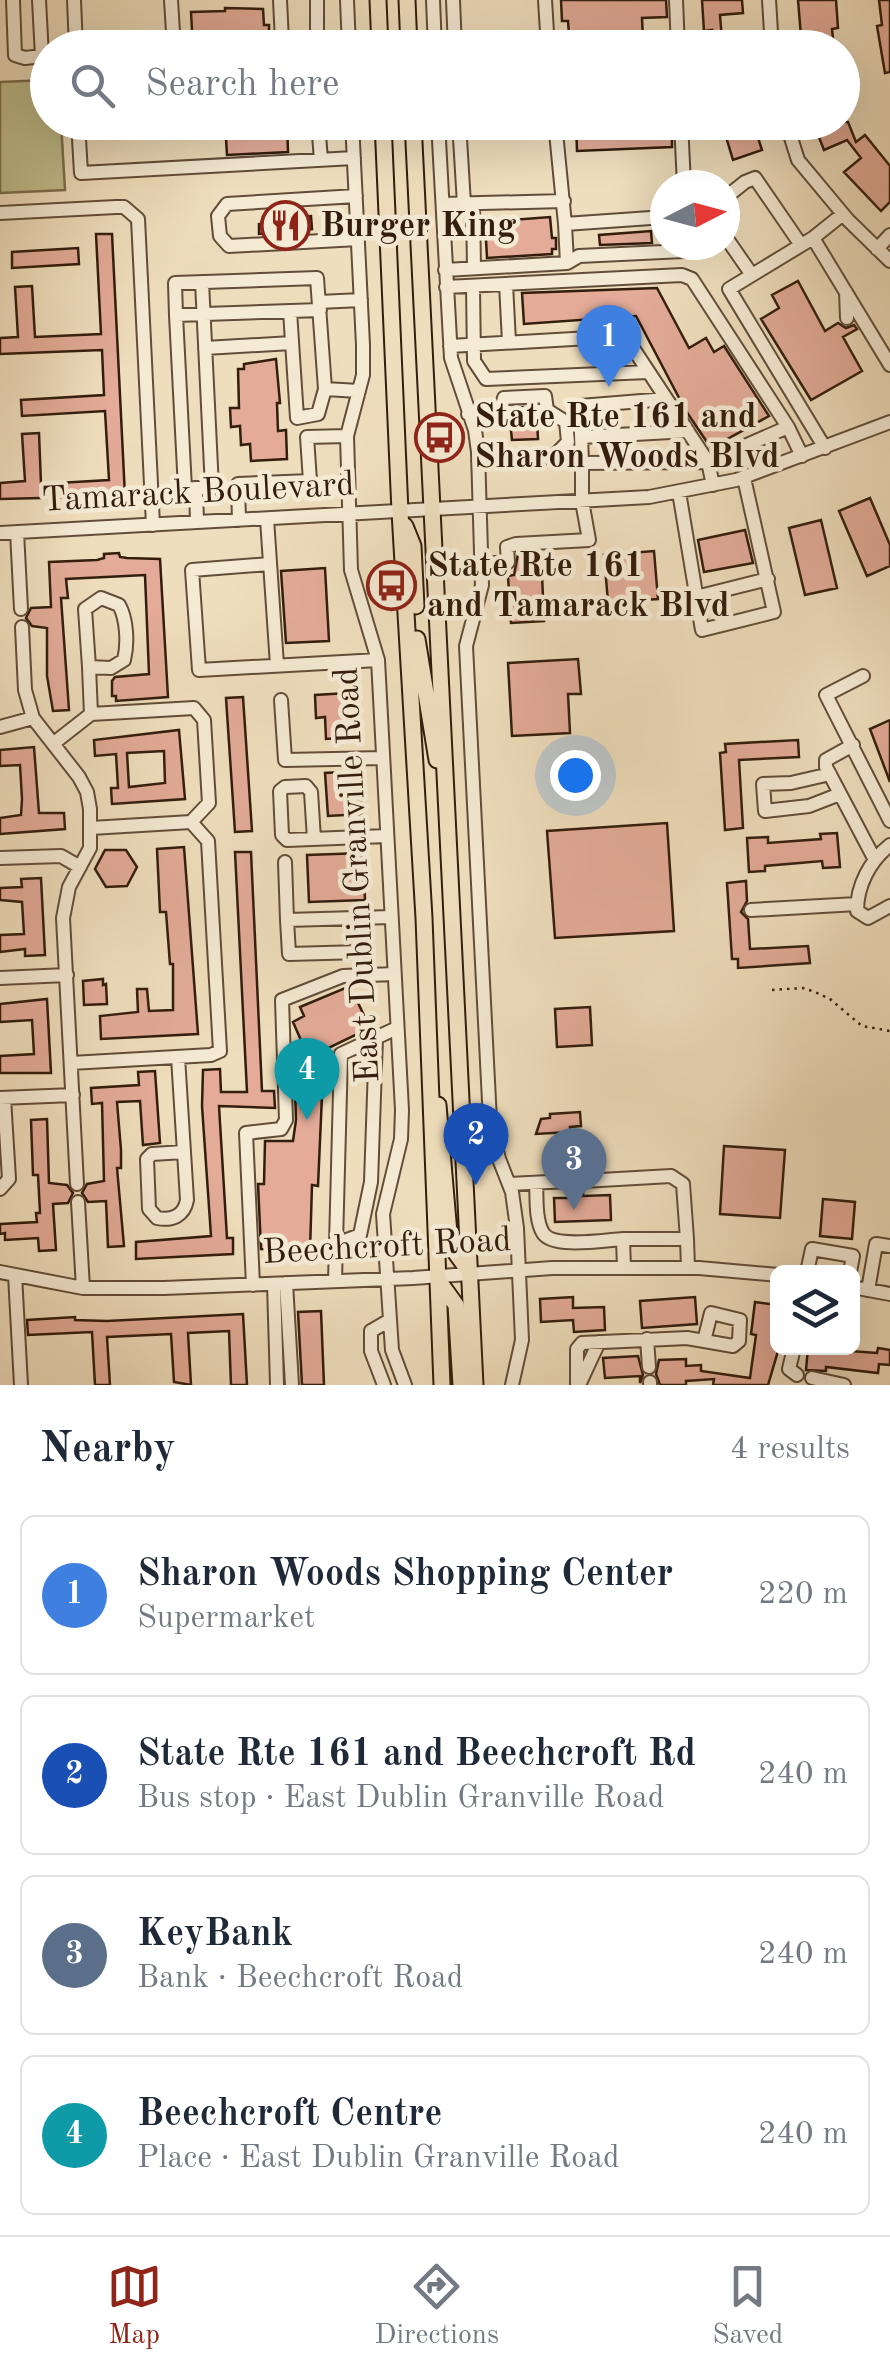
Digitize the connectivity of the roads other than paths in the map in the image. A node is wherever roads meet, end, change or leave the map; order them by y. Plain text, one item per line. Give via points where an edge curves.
1 (12, 0) edge
2 (39, 0) edge
3 (74, 0) edge
4 (171, 0) edge
5 (280, 0) edge
6 (317, 0) edge
7 (347, 0) edge
8 (378, 0) edge
9 (407, 0) edge
10 (433, 0) edge
11 (453, 0) edge
12 (544, 0) edge
13 (676, 0) edge
14 (769, 0) edge
15 (41, 30) edge
16 (75, 30) edge
17 (173, 30) edge
18 (281, 30) edge
19 (317, 30) edge
20 (348, 30) edge
21 (379, 30) edge
22 (408, 30) edge
23 (434, 30) edge
24 (454, 30) edge
25 (546, 30) edge
26 (677, 30) edge
27 (771, 30) edge
28 (30, 57) edge
29 (79, 140) edge
30 (319, 140) edge
31 (353, 140) edge
32 (384, 140) edge
33 (414, 140) edge
34 (439, 140) edge
35 (461, 140) edge
36 (558, 140) edge
37 (682, 140) edge
38 (792, 140) edge
39 (354, 158) junction
40 (321, 160) junction
41 (683, 170) edge
42 (740, 186) edge
43 (356, 196) junction
44 (564, 201) junction
45 (442, 204) junction
46 (468, 204) junction
47 (0, 212) edge
48 (843, 214) junction
49 (650, 218) edge
50 (564, 224) junction
51 (890, 234) edge
52 (358, 239) junction
53 (807, 242) junction
54 (877, 249) junction
55 (650, 253) edge
56 (740, 258) edge
57 (890, 261) edge
58 (567, 263) junction
59 (474, 268) junction
60 (446, 270) junction
61 (752, 275) junction
62 (202, 282) junction
63 (506, 284) junction
64 (473, 286) junction
65 (446, 288) junction
66 (846, 290) junction
67 (361, 300) junction
68 (320, 306) junction
69 (290, 311) junction
70 (204, 314) junction
71 (176, 315) junction
72 (873, 335) junction
73 (509, 342) junction
74 (292, 343) junction
75 (473, 344) junction
76 (450, 346) junction
77 (205, 348) junction
78 (890, 364) edge
79 (648, 372) junction
80 (325, 389) junction
81 (359, 391) junction
82 (666, 399) junction
83 (468, 414) junction
84 (890, 422) edge
85 (788, 427) junction
86 (688, 431) junction
87 (347, 436) junction
88 (582, 437) junction
89 (825, 448) junction
90 (802, 456) junction
91 (478, 461) junction
92 (582, 462) junction
93 (708, 462) junction
94 (744, 478) junction
95 (713, 485) junction
96 (196, 488) junction
97 (678, 492) junction
98 (582, 501) junction
99 (480, 507) junction
100 (430, 510) junction
101 (400, 512) junction
102 (350, 514) junction
103 (267, 518) junction
104 (238, 520) junction
105 (197, 522) junction
106 (152, 525) junction
107 (17, 532) junction
108 (0, 533) edge
109 (270, 564) junction
110 (483, 564) junction
111 (768, 579) junction
112 (696, 597) junction
113 (21, 609) dead end
114 (22, 627) dead end
115 (378, 660) junction
116 (276, 665) junction
117 (90, 668) junction
118 (864, 676) dead end
119 (282, 700) dead end
120 (91, 714) junction
121 (33, 718) junction
122 (0, 727) edge
123 (54, 743) junction
124 (852, 745) junction
125 (383, 758) junction
126 (830, 774) junction
127 (840, 794) junction
128 (448, 818) junction
129 (890, 821) edge
130 (191, 822) junction
131 (92, 828) junction
132 (387, 836) junction
133 (314, 839) junction
134 (890, 845) edge
135 (0, 858) edge
136 (875, 860) junction
137 (285, 862) dead end
138 (80, 867) junction
139 (857, 904) junction
140 (890, 906) edge
141 (751, 910) dead end
142 (391, 917) junction
143 (360, 918) junction
144 (287, 920) junction
145 (394, 974) junction
146 (67, 975) junction
147 (0, 978) edge
148 (398, 1028) junction
149 (376, 1038) junction
150 (428, 1042) junction
151 (178, 1057) junction
152 (71, 1063) junction
153 (72, 1094) junction
154 (2, 1098) edge
155 (3, 1149) edge
156 (184, 1152) junction
157 (536, 1183) junction
158 (77, 1184) dead end
159 (509, 1184) junction
160 (0, 1190) edge
161 (78, 1202) dead end
162 (687, 1239) junction
163 (623, 1240) junction
164 (336, 1244) junction
165 (890, 1246) edge
166 (809, 1265) edge
167 (851, 1265) edge
168 (624, 1268) junction
169 (688, 1268) junction
170 (518, 1270) junction
171 (0, 1272) edge
172 (471, 1274) junction
173 (770, 1274) edge
174 (15, 1275) junction
175 (436, 1277) junction
176 (388, 1278) junction
177 (335, 1281) junction
178 (280, 1283) junction
179 (253, 1284) junction
180 (83, 1288) junction
181 (860, 1288) edge
182 (868, 1290) junction
183 (890, 1294) edge
184 (390, 1320) junction
185 (647, 1340) junction
186 (704, 1340) dead end
187 (792, 1355) edge
188 (649, 1367) dead end
189 (797, 1375) dead end
190 (812, 1378) dead end
191 (836, 1384) edge
192 (21, 1385) edge
193 (277, 1385) edge
194 (292, 1385) edge
195 (384, 1385) edge
196 (405, 1385) edge
197 (442, 1385) edge
198 (461, 1385) edge
199 (475, 1385) edge
200 (512, 1385) edge
201 (578, 1385) edge
202 (844, 1385) edge

1 - 28 street via 15,55
2 - 15 street
3 - 16 street
4 - 17 street
5 - 18 street
6 - 19 street
7 - 20 street
8 - 21 main road
9 - 22 main road
10 - 23 street
11 - 24 street
12 - 25 street
13 - 26 street
14 - 27 street
29 - 40 street via 81,173
30 - 40 street
31 - 39 street, East Dublin Granville Road
32 - 101 main road, East Dublin Granville Road
33 - 100 main road
34 - 45 street
35 - 46 street
36 - 44 street
37 - 41 street
38 - 48 street via 798,160
39 - 40 street
39 - 43 street, East Dublin Granville Road
42 - 53 street via 756,178
43 - 52 street, East Dublin Granville Road
43 - 52 street via 227,204 218,216 220,236 229,246
44 - 46 street
44 - 50 street
45 - 46 street
45 - 60 street
46 - 59 street
47 - 106 street via 116,206 131,211 140,230
48 - 53 street
48 - 54 street
49 - 50 street
50 - 58 street
51 - 54 street
52 - 67 street, East Dublin Granville Road
53 - 61 street
53 - 66 street
54 - 57 street
55 - 58 street via 579,256
56 - 61 street
58 - 59 street
59 - 60 street
60 - 65 street
61 - 89 street via 729,289
62 - 68 street via 318,278
62 - 70 street
62 - 71 street via 175,284
63 - 64 street
63 - 73 street
63 - 85 street via 692,279
64 - 65 street
64 - 75 street
65 - 76 street
66 - 72 street
66 - 72 street via 851,324
67 - 68 street
67 - 81 street, East Dublin Granville Road
68 - 69 street
68 - 80 street
69 - 70 street
69 - 74 street
70 - 71 street
70 - 77 street
71 - 96 street via 185,489
72 - 78 street
73 - 75 street
73 - 79 street via 625,336
74 - 77 street
74 - 80 street via 297,418 318,414
75 - 76 street
75 - 79 street via 486,379
76 - 83 street
77 - 96 street via 212,488
79 - 82 street
80 - 81 street
81 - 87 street, East Dublin Granville Road
82 - 86 street
82 - 88 street via 580,406
83 - 91 street
83 - 91 street via 505,413 504,398 546,396 542,410 566,422 568,442 553,456
84 - 89 street, Tamarack Boulevard
85 - 90 street
85 - 93 street
86 - 88 street
86 - 93 street
87 - 102 street, East Dublin Granville Road
87 - 104 street via 308,437 310,481 238,484
88 - 92 street
89 - 90 street, Tamarack Boulevard
90 - 94 street, Tamarack Boulevard
91 - 99 street
92 - 93 street
92 - 98 street
93 - 95 street
94 - 95 street, Tamarack Boulevard
94 - 111 street
95 - 97 street, Tamarack Boulevard
96 - 105 street
97 - 98 street, Tamarack Boulevard
97 - 112 street
98 - 99 street, Tamarack Boulevard
98 - 110 street via 589,540 506,546 508,562
99 - 100 street, Tamarack Boulevard
99 - 110 street
100 - 101 street, Tamarack Boulevard
100 - 128 main road
101 - 102 street, Tamarack Boulevard
101 - 128 main road via 414,546 417,646
101 - 150 main road, East Dublin Granville Road
102 - 103 street, Tamarack Boulevard
102 - 115 street, East Dublin Granville Road via 351,570
103 - 104 street, Tamarack Boulevard
103 - 109 street
104 - 105 street, Tamarack Boulevard
105 - 106 street, Tamarack Boulevard
106 - 107 street, Tamarack Boulevard
107 - 108 street, Tamarack Boulevard
107 - 113 street
109 - 116 street
109 - 116 street via 192,570 199,670
110 - 159 street via 480,605 466,646 490,1121
111 - 112 street
111 - 112 street via 774,612 702,630
114 - 121 street
115 - 116 street
115 - 125 street, East Dublin Granville Road
117 - 117 street via 86,609 111,599 124,613 124,660
117 - 120 street
118 - 124 street via 826,695
119 - 125 street via 284,760
120 - 123 street
120 - 130 street via 194,708 204,720 209,803
121 - 122 street
121 - 123 street
123 - 131 street via 88,792
124 - 126 street via 826,760
124 - 129 street
125 - 132 street, East Dublin Granville Road
126 - 127 street
126 - 127 street via 762,784 764,810 810,806
127 - 136 street
128 - 172 main road
130 - 131 street
130 - 151 street via 208,841 222,1046 211,1056
131 - 138 street
132 - 133 street
132 - 142 street, East Dublin Granville Road
133 - 133 street via 282,835 285,787 312,792
134 - 136 street
135 - 138 street via 60,856
136 - 139 street
137 - 144 street
138 - 146 street via 64,918
139 - 140 street via 868,918
139 - 141 street
142 - 143 street
142 - 145 street, East Dublin Granville Road
143 - 144 street
143 - 144 street via 362,952 289,954
145 - 148 street, East Dublin Granville Road
145 - 179 street via 343,976 282,1000 286,1120 281,1129 246,1134
146 - 147 street
146 - 152 street
148 - 149 street
148 - 176 street, East Dublin Granville Road via 401,1139 383,1214
149 - 164 street via 372,1182 360,1234
149 - 164 street via 342,1054
150 - 172 main road via 450,1244
150 - 175 main road, East Dublin Granville Road
151 - 152 street
151 - 156 street
152 - 153 street
153 - 154 street
153 - 158 street
154 - 155 street
155 - 160 street via 8,1178
156 - 156 street via 186,1207 175,1217 157,1218 149,1209 147,1159
157 - 159 street
157 - 162 street via 671,1176 684,1184
157 - 163 street via 541,1230 558,1243
159 - 170 street
161 - 180 street
162 - 163 street
162 - 169 street
163 - 168 street
164 - 177 street
165 - 182 street via 876,1244
166 - 167 street via 812,1249 852,1256
168 - 169 street, Beechcroft Road
168 - 170 street, Beechcroft Road
169 - 173 street, Beechcroft Road
170 - 172 street, Beechcroft Road
170 - 200 street via 522,1340
171 - 174 street, Beechcroft Road
172 - 175 street, Beechcroft Road
172 - 199 main road
174 - 180 street, Beechcroft Road
174 - 192 street
175 - 176 street, Beechcroft Road
175 - 197 main road, East Dublin Granville Road
175 - 198 main road via 456,1305
176 - 177 street, Beechcroft Road
176 - 184 street, East Dublin Granville Road
177 - 178 street, Beechcroft Road
178 - 179 street, Beechcroft Road
178 - 193 street
178 - 194 street
179 - 180 street, Beechcroft Road
181 - 182 street
182 - 183 street
184 - 195 street via 371,1331
184 - 196 street, East Dublin Granville Road
185 - 186 street
185 - 188 street
185 - 201 street via 582,1343
187 - 189 street via 789,1369
190 - 191 street
191 - 202 street

